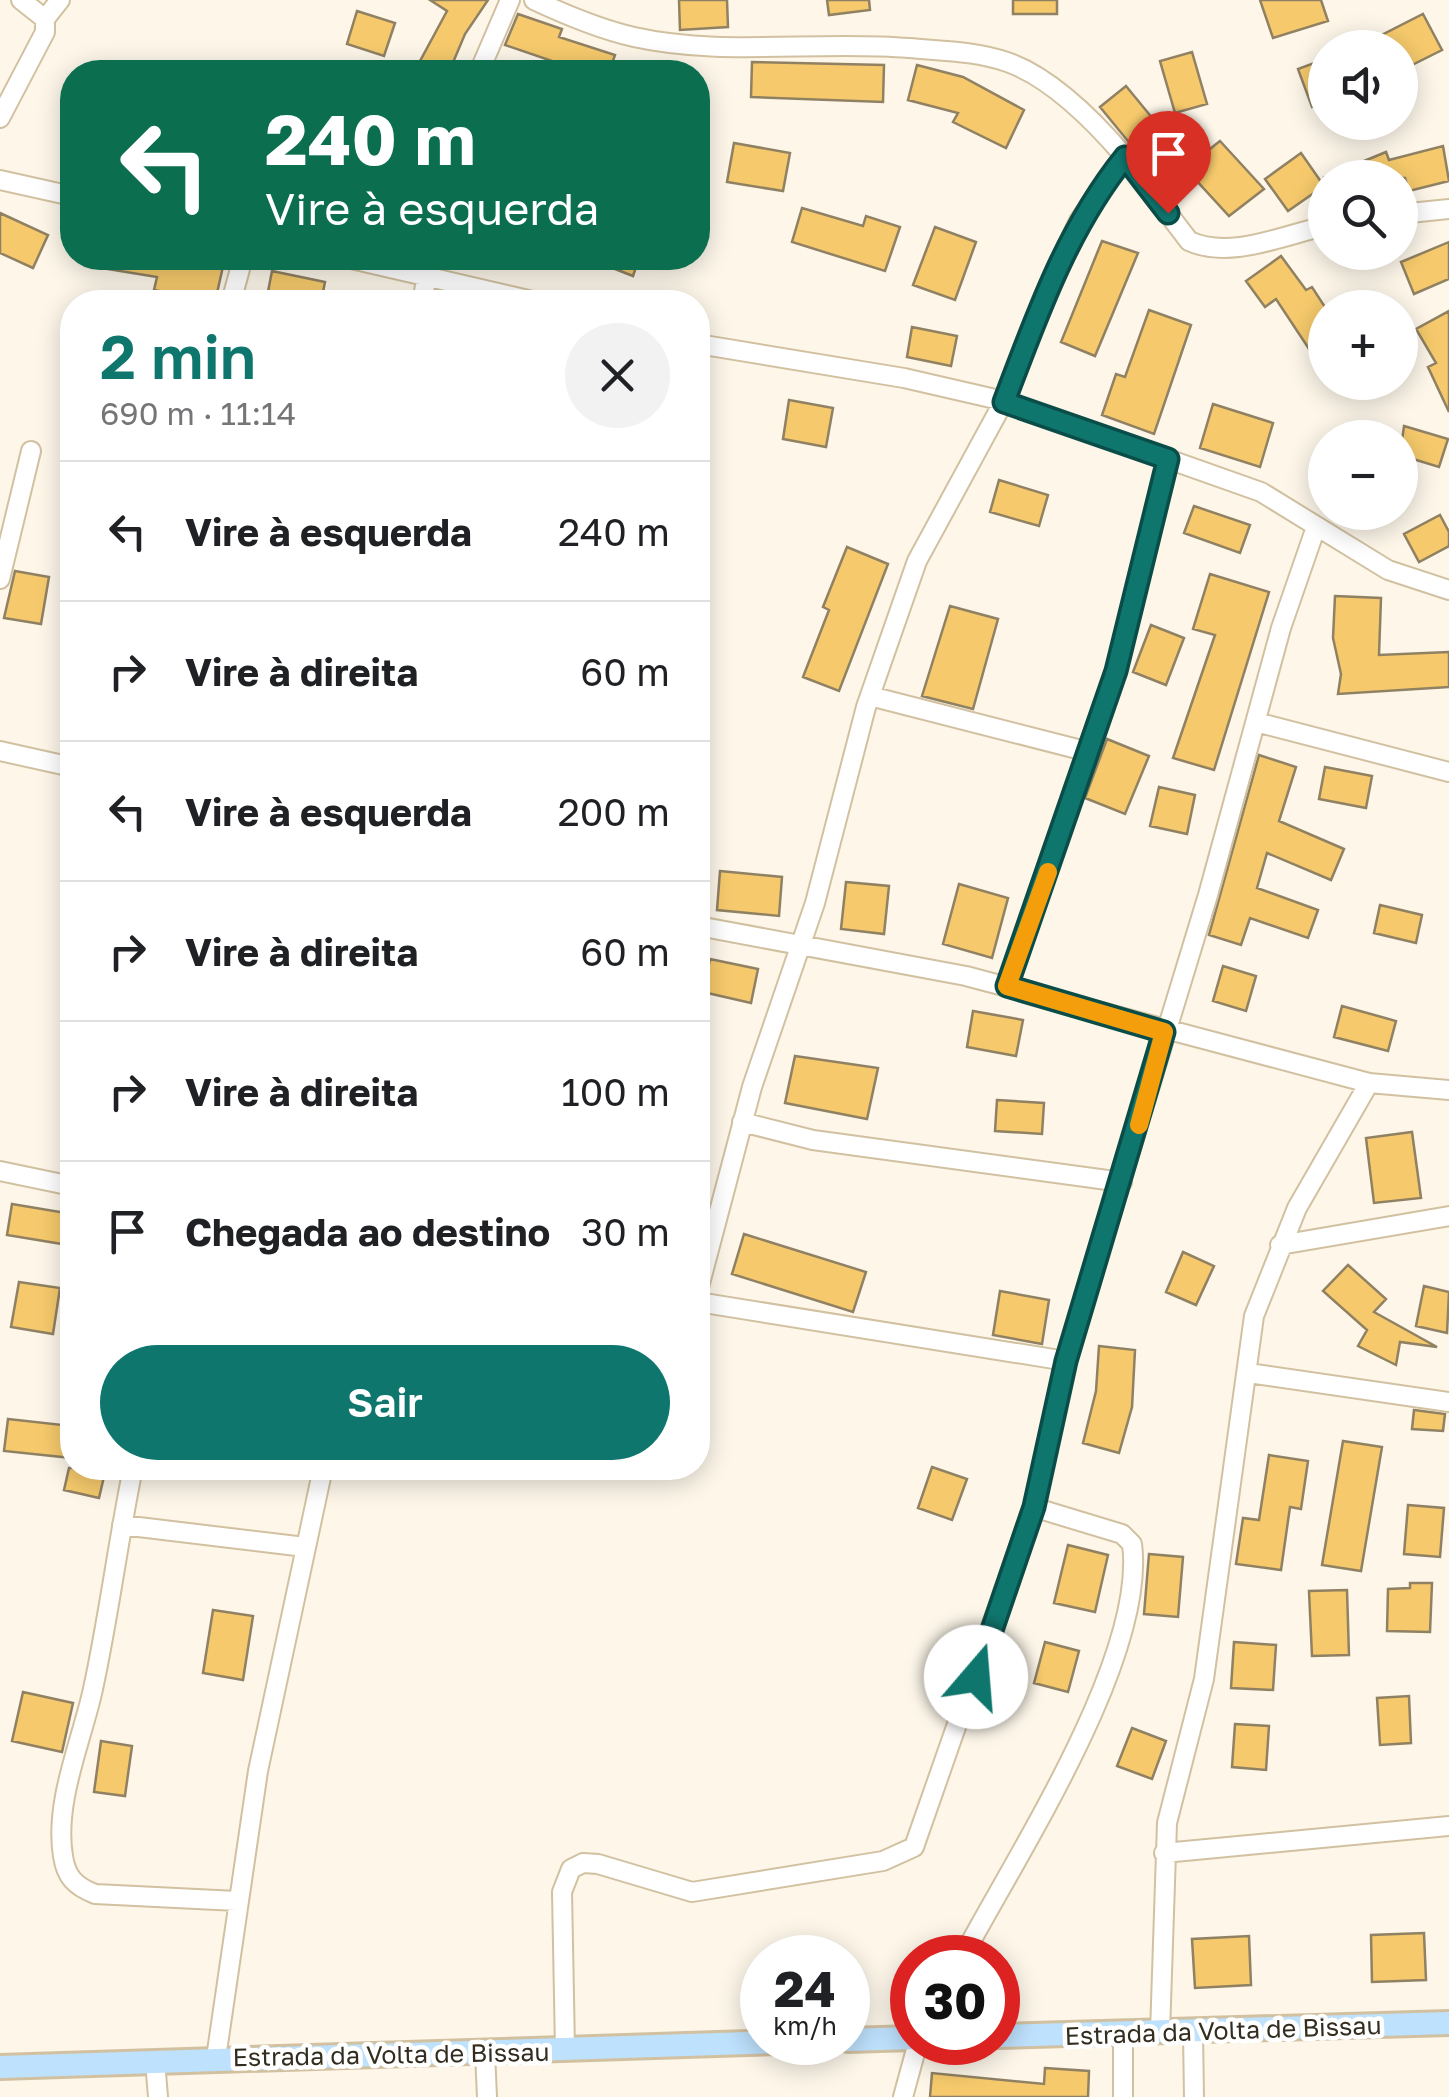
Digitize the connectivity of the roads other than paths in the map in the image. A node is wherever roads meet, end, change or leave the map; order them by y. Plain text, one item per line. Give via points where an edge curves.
1 (21, 0) edge
2 (60, 0) edge
3 (510, 0) edge
4 (534, 0) edge
5 (45, 18) junction
6 (484, 60) edge
7 (0, 118) edge
8 (1125, 157) junction
9 (0, 180) edge
10 (60, 193) edge
11 (1449, 209) edge
12 (1418, 212) edge
13 (1308, 230) edge
14 (414, 270) edge
15 (427, 275) junction
16 (424, 290) edge
17 (488, 290) edge
18 (710, 346) edge
19 (1004, 402) junction
20 (31, 451) dead end
21 (1168, 459) junction
22 (1308, 523) edge
23 (1315, 530) edge
24 (1320, 530) edge
25 (0, 579) edge
26 (1449, 590) edge
27 (870, 696) junction
28 (1256, 722) junction
29 (0, 751) edge
30 (1089, 752) junction
31 (60, 764) edge
32 (1449, 772) edge
33 (710, 928) edge
34 (802, 943) junction
35 (1007, 986) junction
36 (1164, 1032) junction
37 (1369, 1082) junction
38 (1449, 1090) edge
39 (742, 1122) junction
40 (0, 1171) edge
41 (1122, 1182) junction
42 (60, 1184) edge
43 (1449, 1216) edge
44 (710, 1245) edge
45 (1280, 1246) junction
46 (710, 1304) edge
47 (1066, 1361) junction
48 (1248, 1373) junction
49 (1449, 1402) edge
50 (131, 1480) edge
51 (320, 1480) edge
52 (1034, 1507) junction
53 (122, 1525) junction
54 (305, 1547) junction
55 (1449, 1826) edge
56 (1164, 1854) junction
57 (236, 1901) junction
58 (974, 1935) edge
59 (1449, 2023) edge
60 (1193, 2032) junction
61 (1160, 2033) junction
62 (1123, 2034) junction
63 (1020, 2036) edge
64 (740, 2044) edge
65 (565, 2050) junction
66 (485, 2052) junction
67 (216, 2058) junction
68 (155, 2062) junction
69 (910, 2065) edge
70 (0, 2068) edge
71 (158, 2097) edge
72 (486, 2097) edge
73 (903, 2097) edge
74 (1124, 2097) edge
75 (1194, 2097) edge

1 - 5 street
2 - 5 street
3 - 6 street
4 - 8 street via 637,38 695,45 872,45 1006,62 1035,75
5 - 7 street via 45,32
8 - 13 street via 1189,241 1201,247 1222,250
8 - 19 street via 1079,221
9 - 10 street
11 - 12 street
14 - 15 street
15 - 16 street
15 - 17 street
18 - 19 street
19 - 21 street
19 - 27 street via 918,560
20 - 25 street
21 - 22 street via 1261,492
21 - 30 street via 1124,644
23 - 28 street
24 - 26 street via 1404,578
27 - 30 street
27 - 34 street
28 - 32 street
28 - 36 street
29 - 31 street
30 - 35 street
33 - 34 street
34 - 35 street
34 - 39 street
35 - 36 street
36 - 37 street
36 - 41 street
37 - 38 street
37 - 45 street
39 - 41 street via 812,1140
39 - 44 street
40 - 42 street
41 - 47 street
43 - 45 street
45 - 48 street via 1254,1316
46 - 47 street
47 - 52 street
48 - 49 street
48 - 56 street via 1204,1678
50 - 53 street
51 - 54 street
52 - 58 street via 1122,1534 1132,1544 1131,1581 1089,1722
52 - 65 street via 914,1847 883,1861 705,1891 598,1864 571,1869 562,1892
53 - 54 street
53 - 57 street via 66,1803 62,1852 68,1875 95,1894
54 - 57 street
55 - 56 street
56 - 61 street
57 - 67 street
59 - 60 main road, Estrada da Volta de Bissau
60 - 61 main road, Estrada da Volta de Bissau
60 - 75 street
61 - 62 main road, Estrada da Volta de Bissau
62 - 63 main road, Estrada da Volta de Bissau
62 - 74 street
64 - 65 main road, Estrada da Volta de Bissau
65 - 66 main road, Estrada da Volta de Bissau
66 - 67 main road, Estrada da Volta de Bissau
66 - 72 street
67 - 68 main road, Estrada da Volta de Bissau
68 - 70 main road, Estrada da Volta de Bissau
68 - 71 street
69 - 73 street

